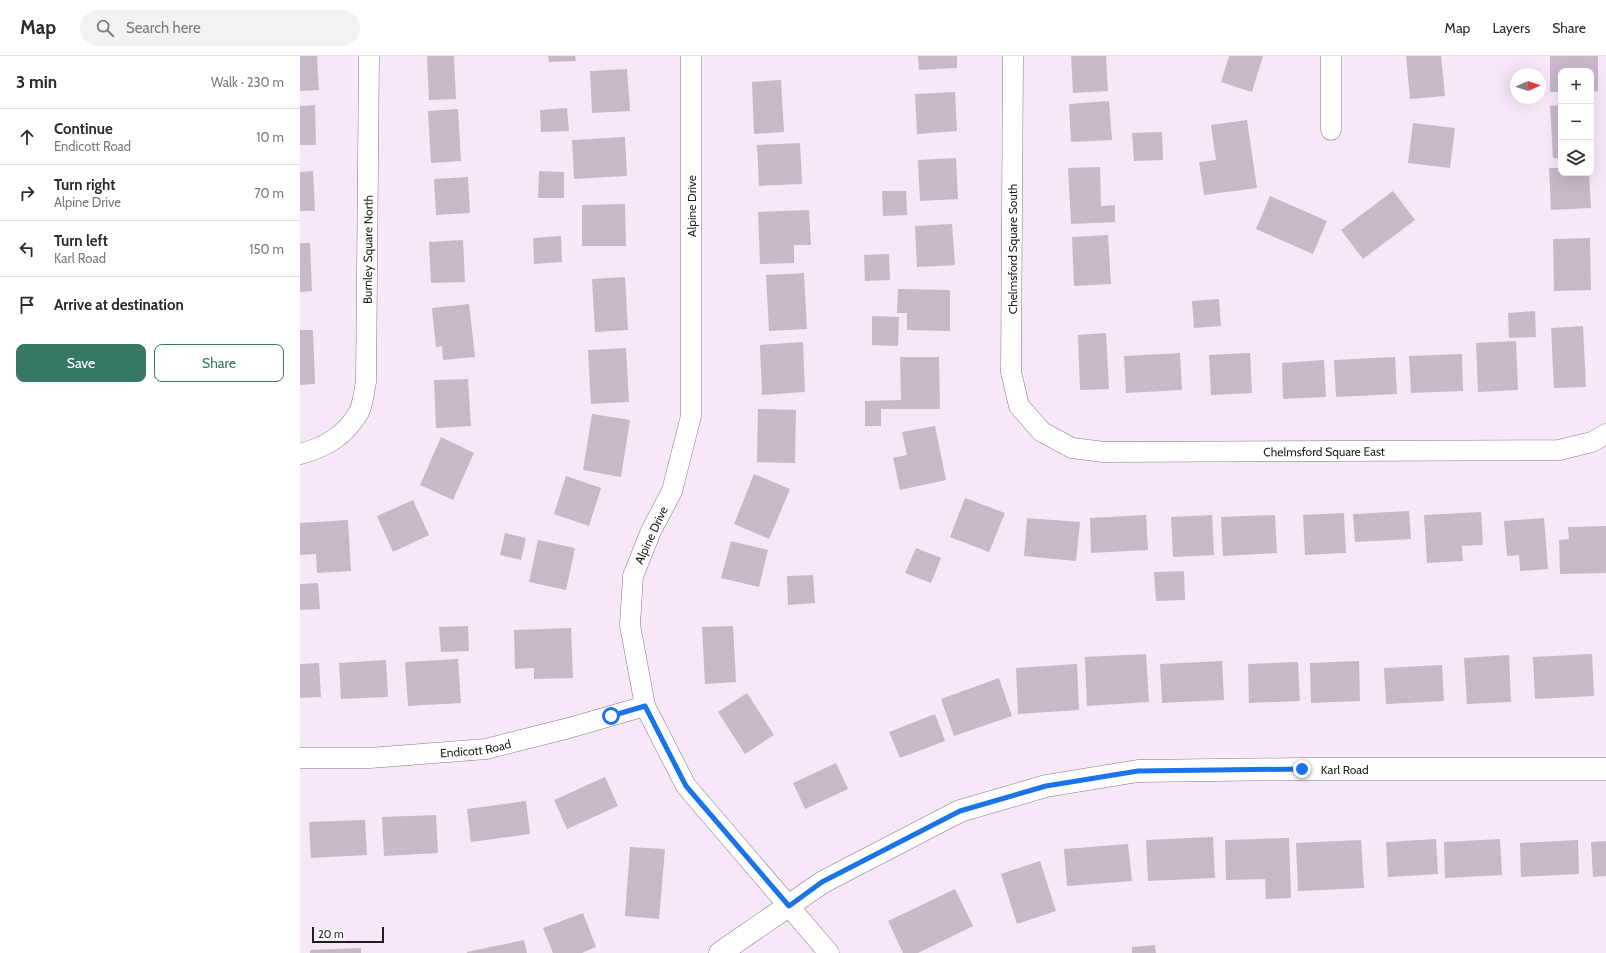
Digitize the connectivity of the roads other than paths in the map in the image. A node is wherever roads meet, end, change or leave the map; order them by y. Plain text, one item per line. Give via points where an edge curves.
1 (369, 56) edge
2 (692, 56) edge
3 (1013, 56) edge
4 (1331, 56) edge
5 (1331, 130) dead end
6 (1042, 432) joint
7 (1606, 434) edge
8 (300, 454) edge
9 (645, 706) junction
10 (300, 758) edge
11 (1606, 769) edge
12 (789, 906) junction
13 (720, 953) edge
14 (829, 953) edge

1 - 8 street, Burnley Square North via 366,382 359,412 341,435 320,449
2 - 9 street, Alpine Drive via 691,416 672,491 651,531 633,576 630,625
3 - 6 street, Chelmsford Square South via 1011,372 1019,406
4 - 5 street
6 - 7 street, Chelmsford Square East via 1072,448 1104,452 1559,450 1592,442
9 - 10 street, Endicott Road via 486,749 370,758
9 - 12 street, Alpine Drive via 686,786
11 - 12 street, Karl Road via 1138,771 1054,785 960,811 822,882
12 - 13 street, Karl Road
12 - 14 street, Alpine Drive

